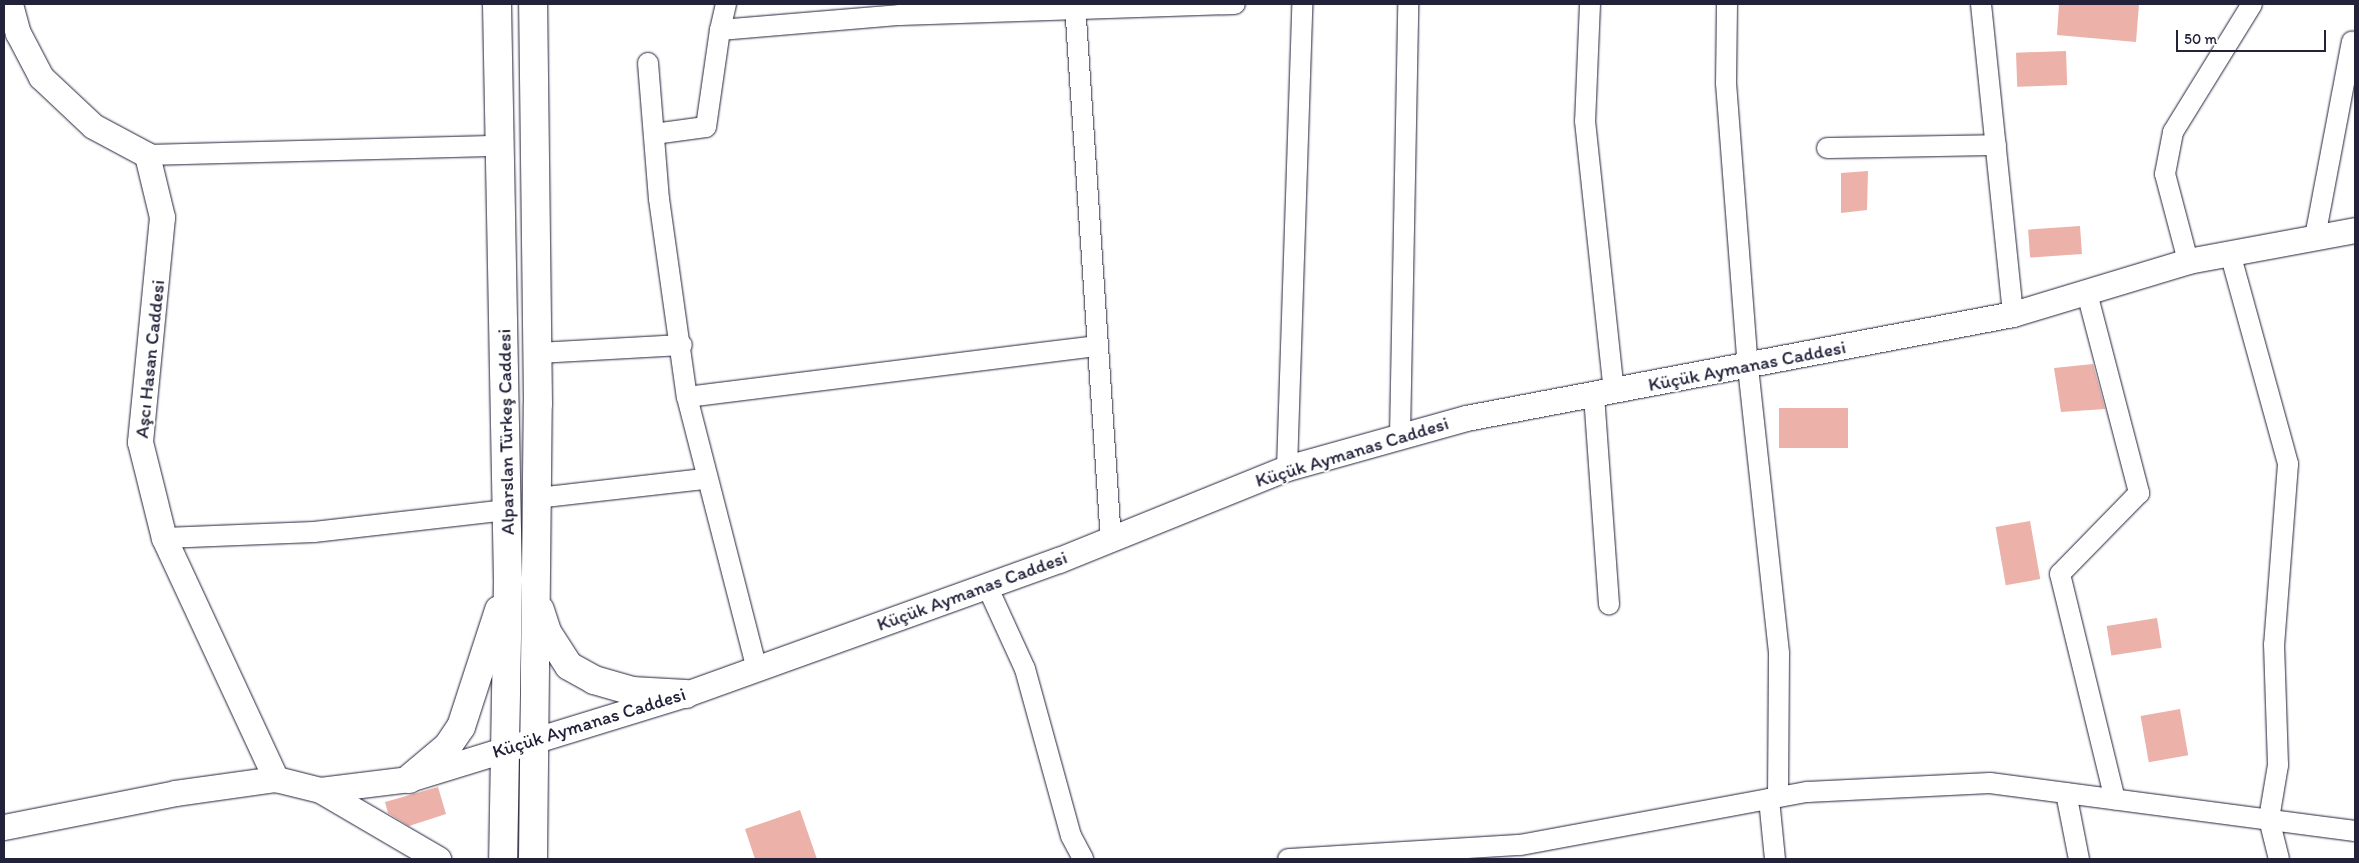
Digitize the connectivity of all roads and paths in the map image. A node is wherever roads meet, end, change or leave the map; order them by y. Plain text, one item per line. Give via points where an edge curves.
1 (10, 4) edge
2 (498, 4) edge
3 (533, 4) edge
4 (726, 4) edge
5 (1235, 4) edge
6 (1302, 4) edge
7 (1408, 4) edge
8 (1590, 4) edge
9 (1728, 4) edge
10 (1981, 4) edge
11 (2252, 4) edge
12 (1075, 6) edge
13 (877, 10) edge
14 (720, 30) junction
15 (2352, 41) dead end
16 (648, 63) dead end
17 (654, 134) junction
18 (1996, 145) junction
19 (500, 146) junction
20 (1827, 148) dead end
21 (147, 155) junction
22 (2355, 230) edge
23 (2315, 237) junction
24 (2230, 253) junction
25 (2188, 261) junction
26 (2087, 293) junction
27 (2013, 314) junction
28 (682, 345) junction
29 (1098, 346) junction
30 (538, 353) junction
31 (1748, 367) junction
32 (1604, 393) junction
33 (687, 397) junction
34 (1400, 436) junction
35 (1287, 468) junction
36 (705, 479) junction
37 (537, 498) junction
38 (507, 510) junction
39 (164, 538) junction
40 (1111, 540) junction
41 (508, 580) junction
42 (988, 586) junction
43 (536, 598) junction
44 (1609, 604) dead end
45 (757, 670) junction
46 (686, 694) junction
47 (534, 741) junction
48 (504, 749) junction
49 (276, 779) junction
50 (409, 779) junction
51 (320, 790) junction
52 (2066, 793) junction
53 (1774, 798) junction
54 (2115, 799) junction
55 (2269, 819) junction
56 (4, 827) edge
57 (2355, 831) edge
58 (1509, 852) edge
59 (438, 859) edge
60 (503, 859) edge
61 (533, 859) edge
62 (1084, 859) edge
63 (1288, 859) edge
64 (1775, 859) edge
65 (2079, 859) edge
66 (2279, 859) edge

1 - 21 street via 18,33 41,77 93,126
2 - 19 main road, Alparslan Türkeş Caddesi
3 - 30 main road, Alparslan Türkeş Caddesi
4 - 14 street
5 - 12 street
6 - 35 street
7 - 34 street
8 - 32 street via 1585,121
9 - 31 street via 1726,83
10 - 18 street
11 - 25 street via 2173,132 2165,174
12 - 13 street
12 - 29 street
13 - 14 street
14 - 17 street via 706,126
15 - 23 street
16 - 17 street
17 - 28 street
18 - 20 street
18 - 27 street
19 - 21 street
19 - 38 main road, Alparslan Türkeş Caddesi
21 - 39 street, Aşcı Hasan Caddesi via 162,217 140,442
22 - 23 street, Küçük Aymanas Caddesi
23 - 24 street, Küçük Aymanas Caddesi
24 - 25 street, Küçük Aymanas Caddesi
24 - 55 street via 2288,464 2274,644 2278,765
25 - 26 street, Küçük Aymanas Caddesi
26 - 27 street, Küçük Aymanas Caddesi
26 - 54 street via 2138,493 2060,574
27 - 31 street, Küçük Aymanas Caddesi
28 - 30 street
28 - 33 street
29 - 33 street
29 - 40 street
30 - 37 main road, Alparslan Türkeş Caddesi
31 - 32 street, Küçük Aymanas Caddesi
31 - 53 street via 1778,654
32 - 34 street, Küçük Aymanas Caddesi via 1466,418
32 - 44 street
33 - 36 street
34 - 35 street, Küçük Aymanas Caddesi
35 - 40 street, Küçük Aymanas Caddesi
36 - 37 street
36 - 45 street
37 - 43 main road, Alparslan Türkeş Caddesi
38 - 39 street via 314,532
38 - 41 main road, Alparslan Türkeş Caddesi
39 - 49 street, Aşcı Hasan Caddesi
40 - 42 street, Küçük Aymanas Caddesi
41 - 48 main road, Alparslan Türkeş Caddesi
41 - 50 main road via 461,727 448,746
42 - 45 street, Küçük Aymanas Caddesi
42 - 62 street via 1025,669 1071,836
43 - 46 main road via 548,632 570,666 594,680 632,691
43 - 47 main road, Alparslan Türkeş Caddesi
45 - 46 street, Küçük Aymanas Caddesi
46 - 47 street, Küçük Aymanas Caddesi
47 - 48 street, Küçük Aymanas Caddesi
47 - 61 main road, Alparslan Türkeş Caddesi
48 - 50 street, Küçük Aymanas Caddesi
48 - 60 main road, Alparslan Türkeş Caddesi
49 - 51 street
49 - 56 street via 175,793
50 - 51 street, Küçük Aymanas Caddesi
51 - 59 street
52 - 53 street via 1990,783
52 - 54 street
52 - 65 street
53 - 58 street
53 - 64 street
54 - 55 street
55 - 57 street
55 - 66 street
58 - 63 street

